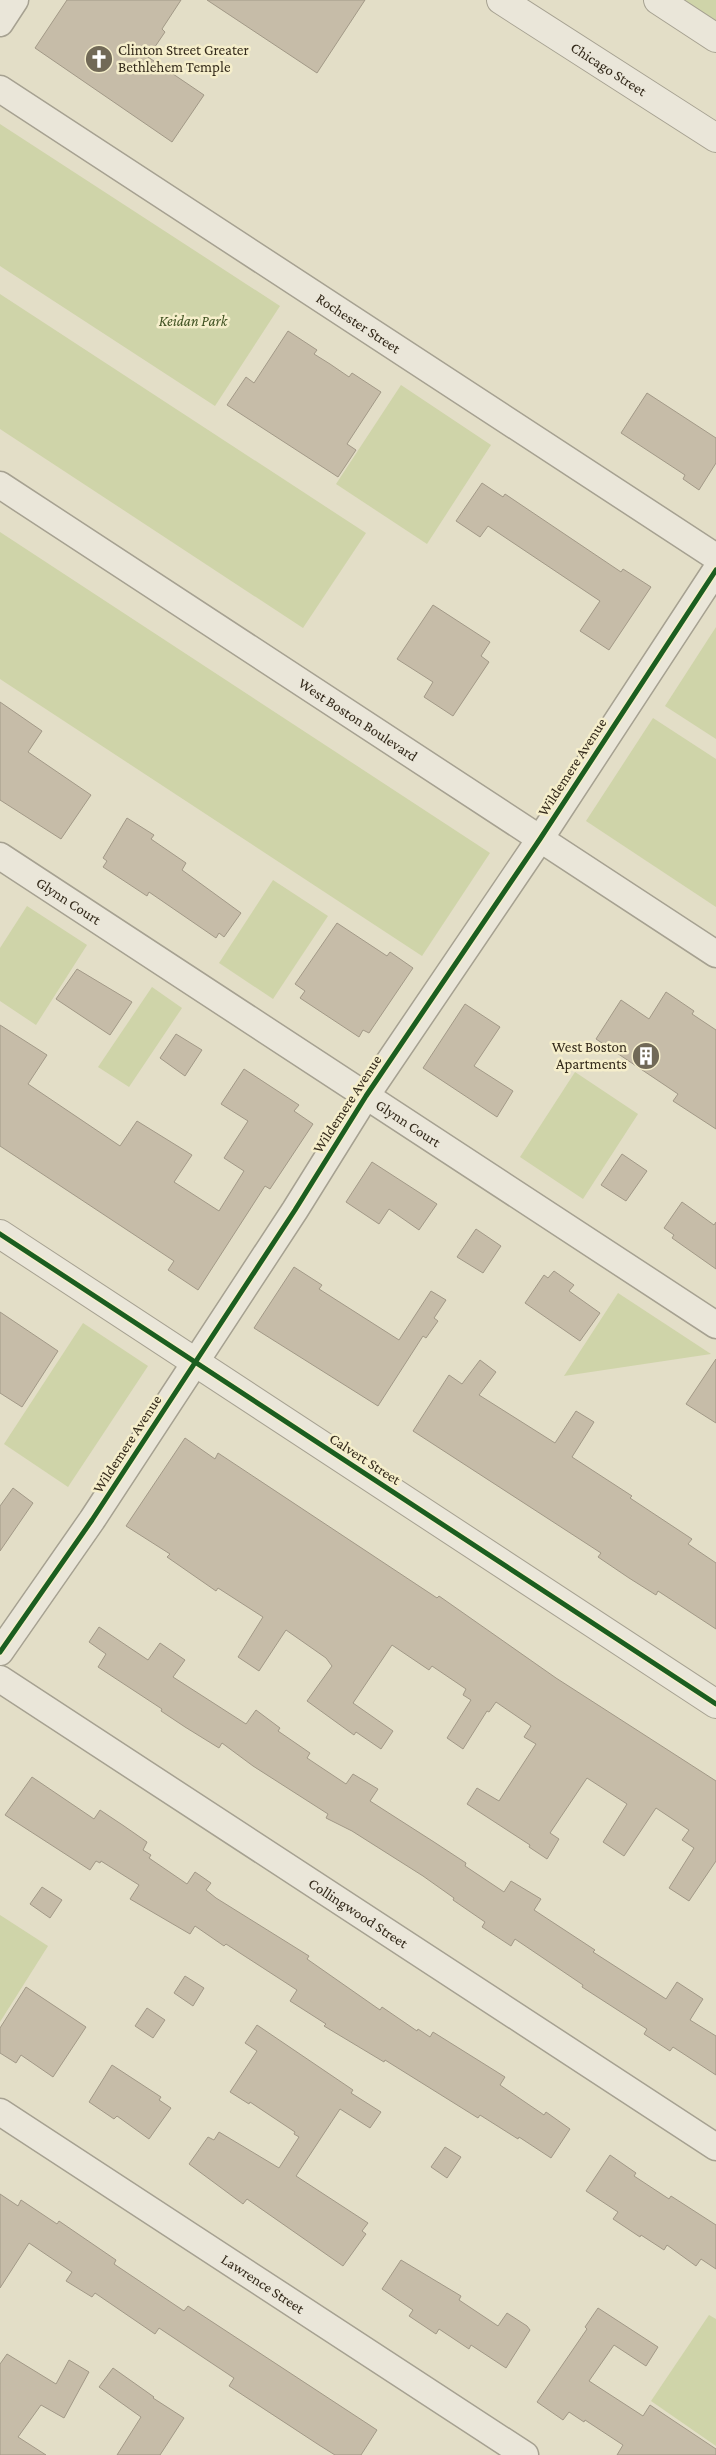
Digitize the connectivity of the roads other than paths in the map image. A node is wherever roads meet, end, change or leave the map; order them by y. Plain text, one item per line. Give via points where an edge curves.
1 (15, 0) edge
2 (501, 0) edge
3 (658, 0) edge
4 (0, 23) edge
5 (716, 38) edge
6 (0, 89) edge
7 (716, 138) edge
8 (0, 485) edge
9 (716, 557) edge
10 (716, 570) edge
11 (540, 839) junction
12 (0, 856) edge
13 (716, 954) edge
14 (366, 1096) junction
15 (0, 1234) edge
16 (716, 1325) edge
17 (195, 1362) junction
18 (0, 1652) edge
19 (0, 1679) edge
20 (716, 1704) edge
21 (0, 2112) edge
22 (716, 2147) edge
23 (525, 2455) edge

1 - 4 street
2 - 7 street, Chicago Street
3 - 5 street
6 - 9 street, Rochester Street
8 - 11 street, West Boston Boulevard
10 - 11 street, Wildemere Avenue
11 - 13 street, West Boston Boulevard
11 - 14 street, Wildemere Avenue
12 - 14 street, Glynn Court
14 - 16 street, Glynn Court
14 - 17 street, Wildemere Avenue
15 - 17 street, Calvert Street
17 - 18 street, Wildemere Avenue via 92,1520
17 - 20 street, Calvert Street
19 - 22 street, Collingwood Street
21 - 23 street, Lawrence Street

